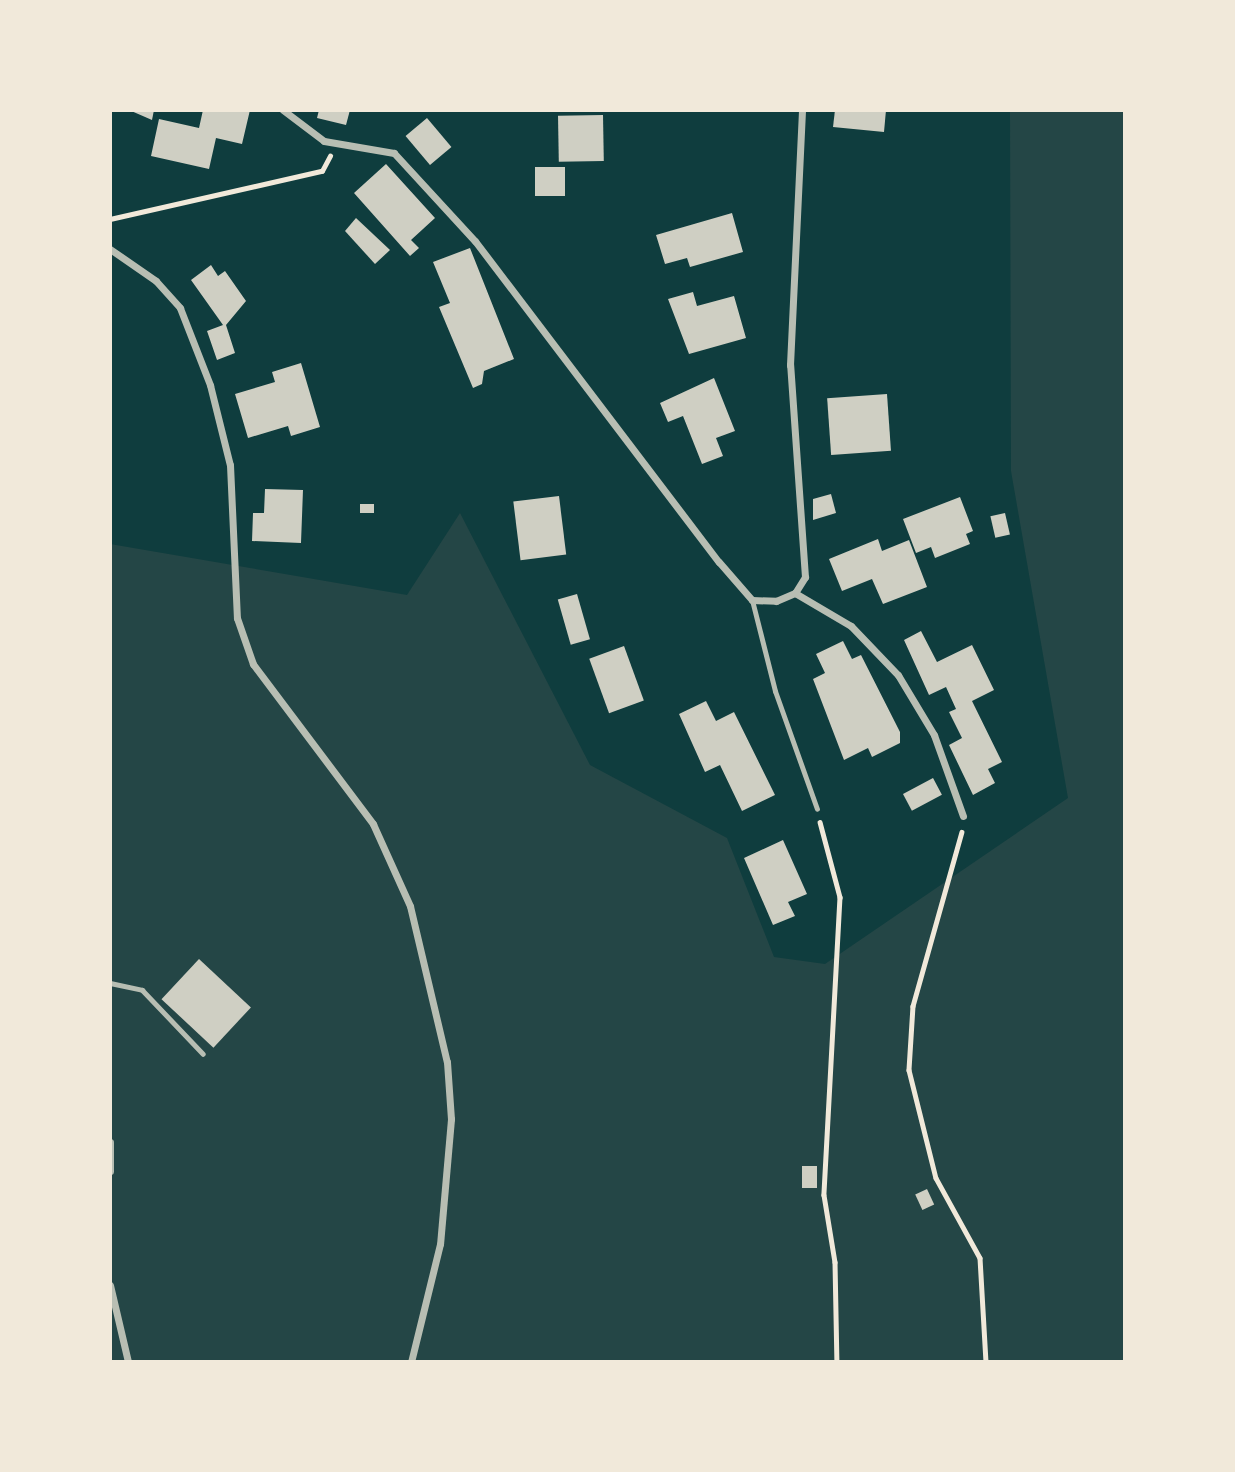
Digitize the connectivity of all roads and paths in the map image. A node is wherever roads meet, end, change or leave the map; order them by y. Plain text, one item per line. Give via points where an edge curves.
1 (283, 110) edge
2 (802, 110) edge
3 (336, 144) junction
4 (110, 219) edge
5 (110, 249) edge
6 (794, 593) junction
7 (752, 600) junction
8 (817, 809) joint
9 (963, 816) joint
10 (110, 983) edge
11 (203, 1054) dead end
12 (110, 1142) edge
13 (110, 1171) edge
14 (110, 1285) edge
15 (128, 1362) edge
16 (411, 1362) edge
17 (837, 1362) edge
18 (986, 1362) edge

1 - 3 street
2 - 6 street via 790,365 805,577
3 - 4 path via 322,171
3 - 7 street via 394,153 475,241 592,402
5 - 16 street via 156,281 180,308 210,385 230,465 237,618 253,664 373,824 410,906 447,1062 451,1119 440,1244
6 - 7 street via 776,601
6 - 9 street via 851,626 898,675 934,735
7 - 8 lane via 775,691
8 - 17 path via 841,897 824,1195 835,1262
9 - 18 path via 961,850 914,1006 909,1070 936,1178 980,1258
10 - 11 lane via 142,990
12 - 13 street
14 - 15 street

